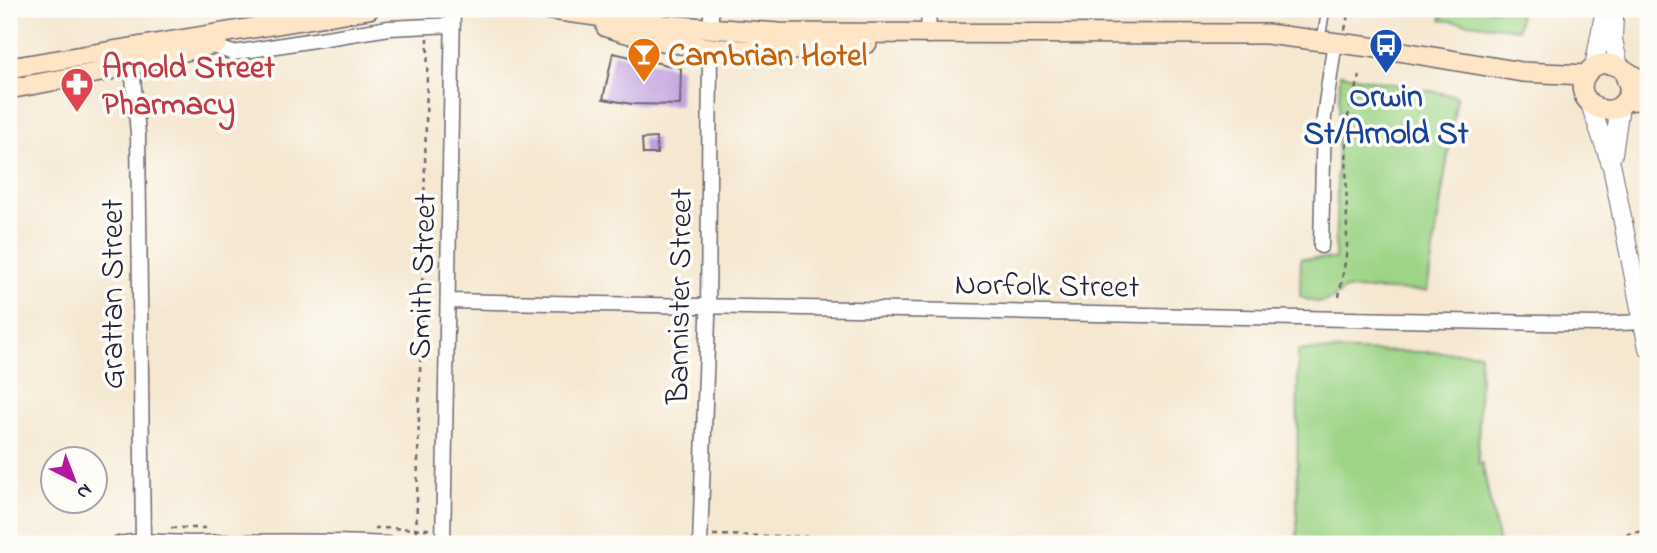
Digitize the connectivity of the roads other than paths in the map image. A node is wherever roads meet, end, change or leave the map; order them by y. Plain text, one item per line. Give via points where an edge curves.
1 (369, 9) edge
2 (453, 9) edge
3 (712, 9) edge
4 (928, 9) edge
5 (1326, 9) edge
6 (1605, 9) edge
7 (1615, 9) edge
8 (552, 10) edge
9 (302, 20) junction
10 (453, 25) junction
11 (929, 36) junction
12 (711, 39) junction
13 (1328, 41) junction
14 (210, 45) junction
15 (131, 57) junction
16 (9, 68) edge
17 (1621, 69) junction
18 (1590, 71) junction
19 (1522, 72) junction
20 (1648, 84) edge
21 (9, 89) edge
22 (1648, 99) edge
23 (1589, 102) junction
24 (1622, 104) junction
25 (1612, 167) junction
26 (1321, 246) dead end
27 (449, 300) junction
28 (707, 307) junction
29 (1643, 322) junction
30 (1648, 348) edge
31 (705, 539) edge
32 (143, 540) junction
33 (118, 544) edge
34 (387, 544) edge
35 (443, 544) edge

1 - 9 main road
2 - 10 street, Smith Street
3 - 12 street, Bannister Street
4 - 11 street
5 - 13 lane
6 - 18 street
7 - 17 street via 1613,34
8 - 12 main road
9 - 14 main road
9 - 15 main road
10 - 14 street via 389,28 233,53
10 - 27 street, Smith Street
11 - 12 main road
11 - 13 main road via 1220,32
12 - 28 street, Bannister Street
13 - 19 main road
13 - 26 street
14 - 15 main road
15 - 16 main road
15 - 21 main road
15 - 32 street, Grattan Street via 138,134
17 - 18 main road via 1606,63
17 - 20 main road
17 - 24 main road via 1630,89
18 - 19 main road
18 - 23 main road via 1583,88
19 - 23 main road
22 - 24 main road
23 - 24 main road via 1605,110
23 - 25 street
24 - 25 street
25 - 29 street
27 - 28 street, Norfolk Street
27 - 35 street, Smith Street
28 - 29 street, Norfolk Street
28 - 31 street, Bannister Street
29 - 30 street
32 - 33 street
32 - 34 street

